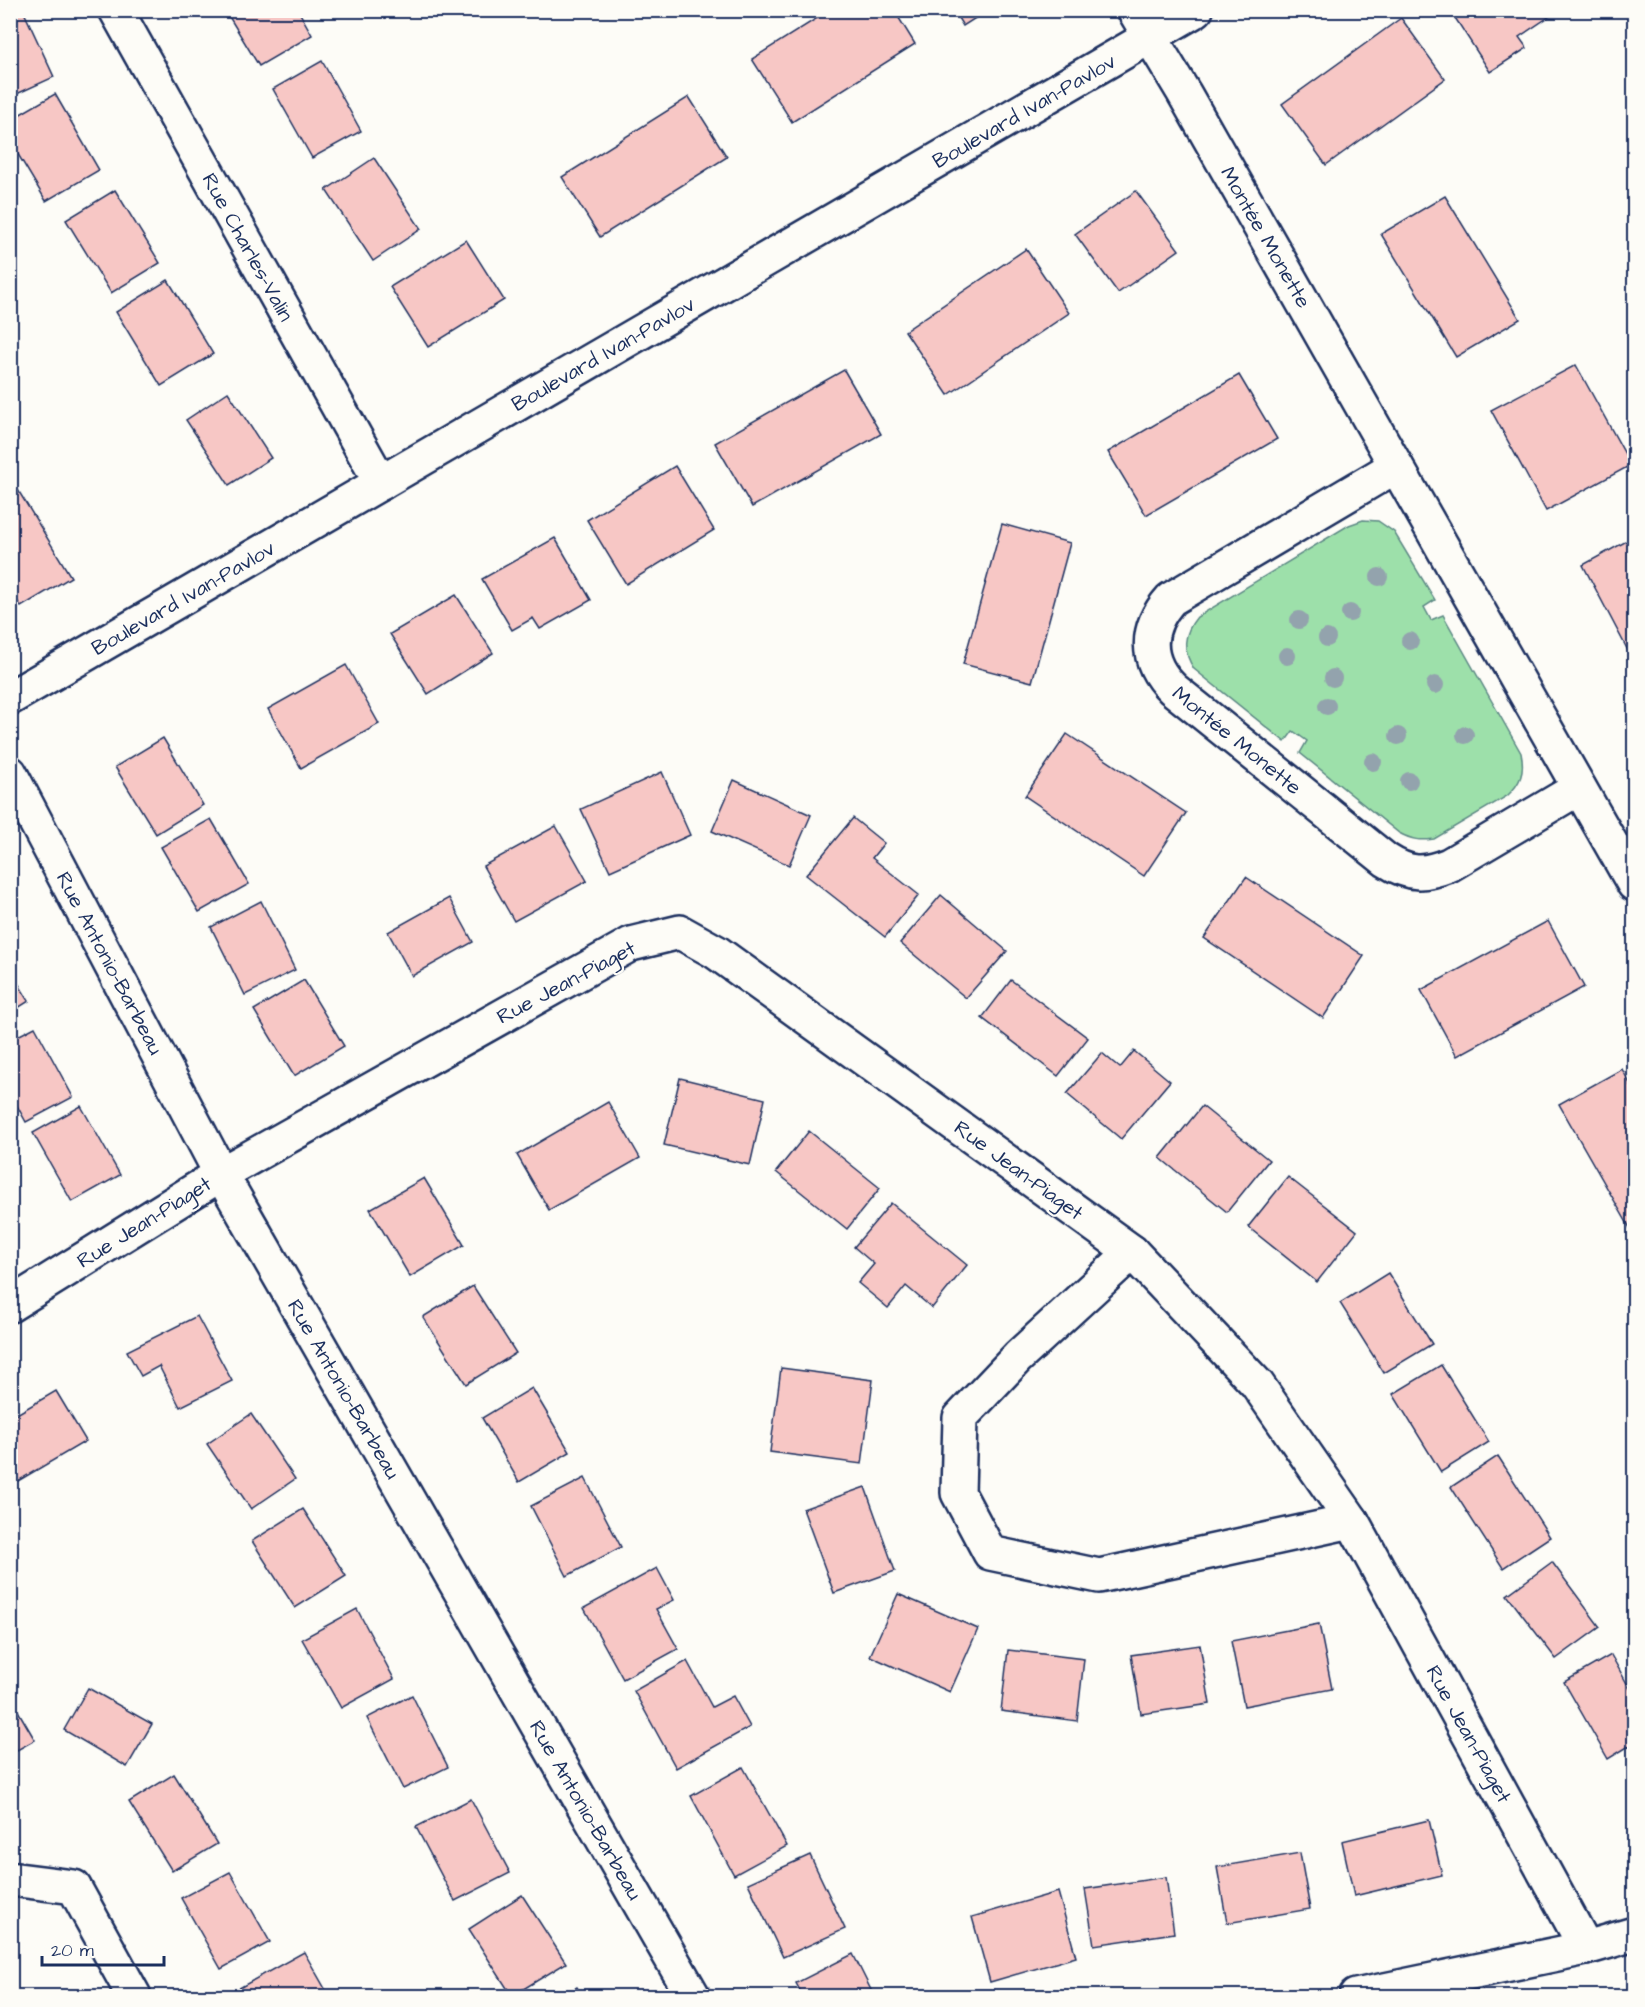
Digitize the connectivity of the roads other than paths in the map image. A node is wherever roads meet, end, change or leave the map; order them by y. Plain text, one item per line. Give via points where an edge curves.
1 (116, 10) edge
2 (1196, 10) edge
3 (1142, 24) edge
4 (1396, 466) junction
5 (381, 483) junction
6 (10, 698) edge
7 (10, 773) edge
8 (1579, 788) junction
9 (1635, 884) edge
10 (221, 1174) junction
11 (1132, 1251) junction
12 (10, 1305) edge
13 (1352, 1521) junction
14 (10, 1880) edge
15 (1635, 1934) edge
16 (1586, 1948) junction
17 (134, 1996) edge
18 (693, 1996) edge
19 (1356, 1996) edge

1 - 5 street, Rue Charles-Valin
2 - 3 street, Boulevard Ivan-Pavlov
3 - 4 street, Montée Monette
3 - 5 street, Boulevard Ivan-Pavlov
4 - 8 street, Montée Monette
4 - 8 street, Montée Monette via 1171,599 1153,628 1152,650 1158,672 1173,689 1377,854 1406,870 1428,872 1449,865
5 - 6 street, Boulevard Ivan-Pavlov
7 - 10 street, Rue Antonio-Barbeau
8 - 9 street, Montée Monette
10 - 11 street, Rue Jean-Piaget via 631,944 680,932 716,952
10 - 12 street, Rue Jean-Piaget
10 - 18 street, Rue Antonio-Barbeau
11 - 13 street, Rue Jean-Piaget via 1257,1384
11 - 13 street via 1018,1357 960,1418 958,1493 990,1553 1099,1576
13 - 16 street, Rue Jean-Piaget
14 - 17 street via 74,1887
15 - 16 street
16 - 19 street

